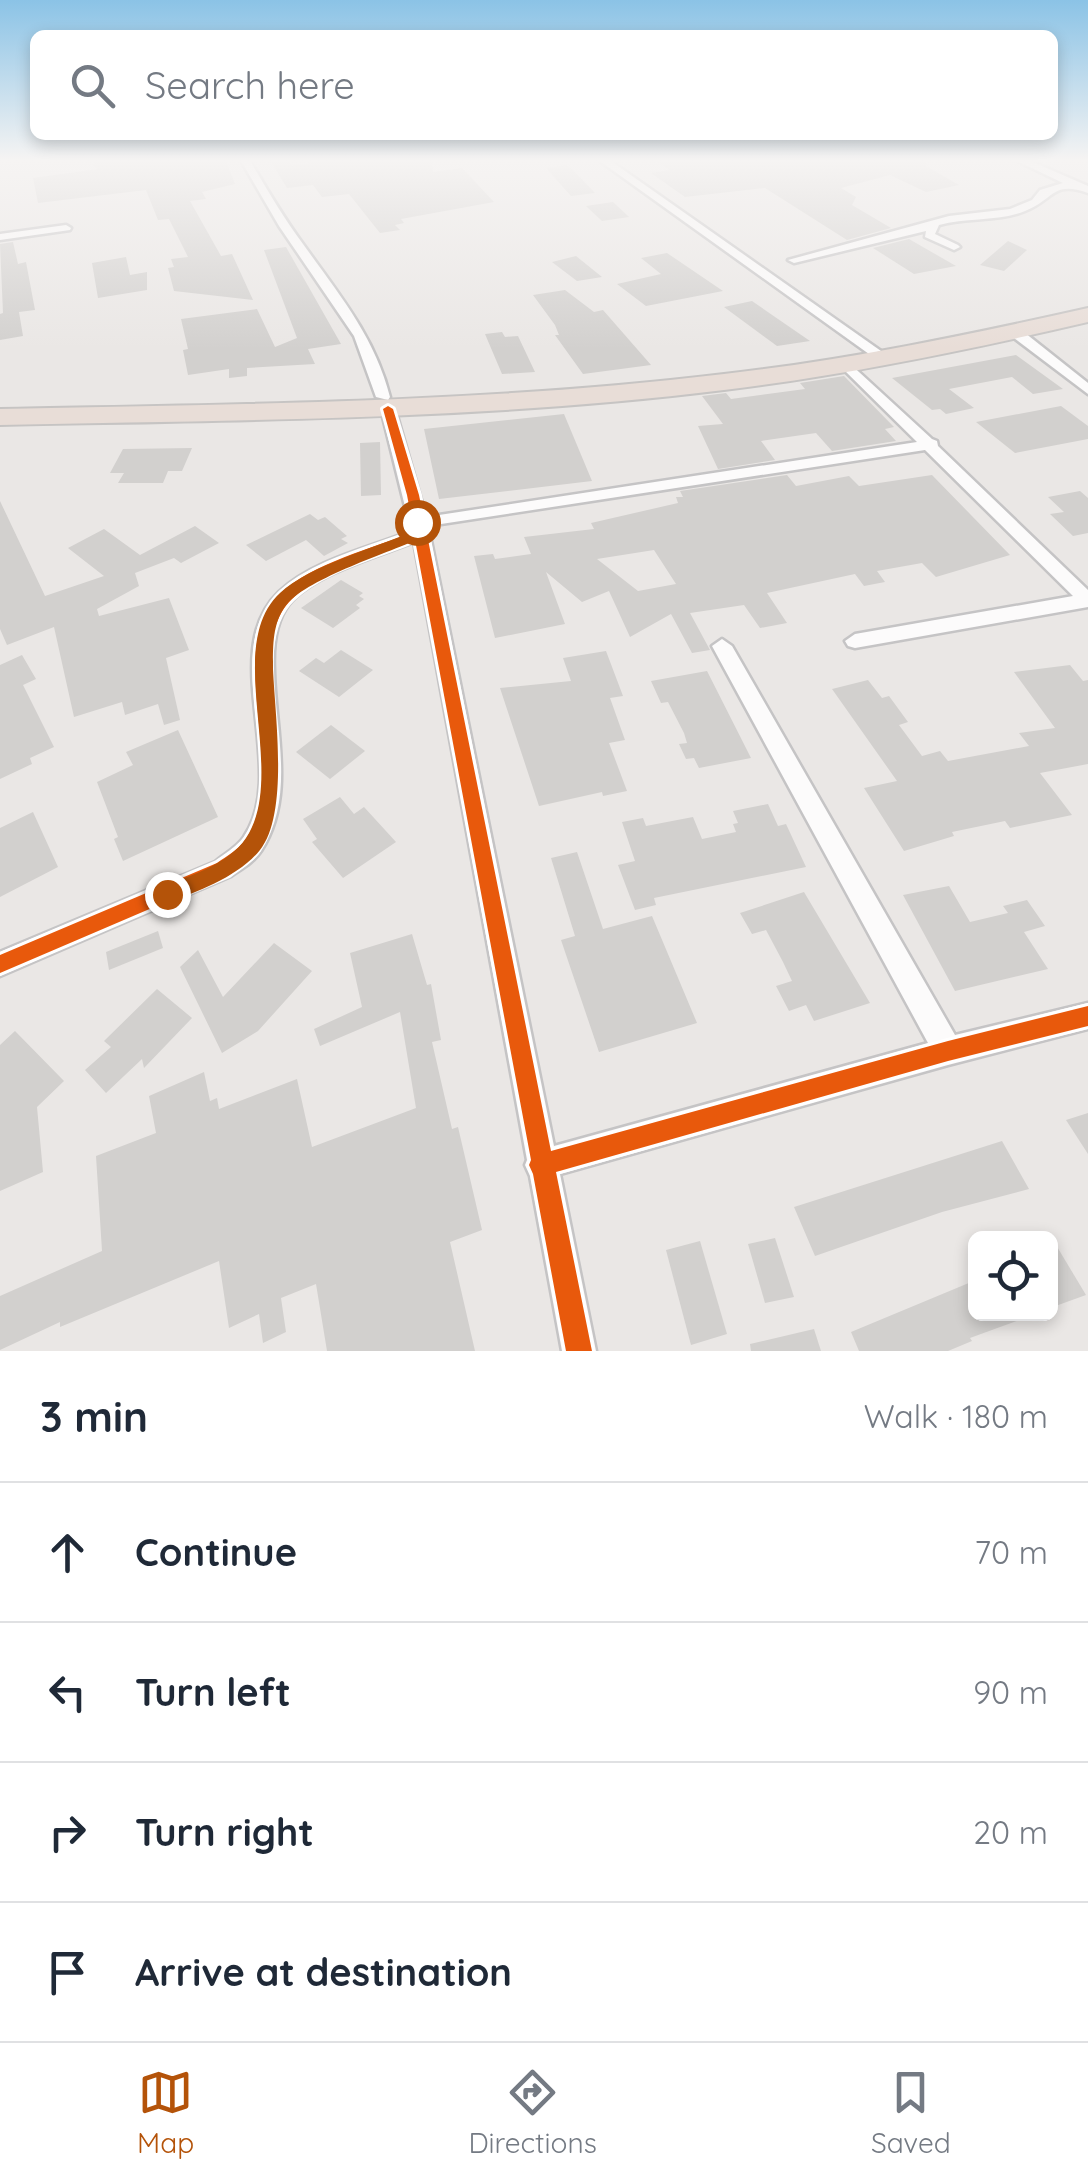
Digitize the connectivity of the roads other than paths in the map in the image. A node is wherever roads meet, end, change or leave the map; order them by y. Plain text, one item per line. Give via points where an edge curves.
1 (283, 222) edge
2 (689, 222) edge
3 (941, 222) edge
4 (933, 226) junction
5 (66, 228) dead end
6 (0, 237) edge
7 (954, 247) dead end
8 (794, 260) dead end
9 (1088, 304) edge
10 (1088, 315) edge
11 (1016, 332) junction
12 (874, 350) junction
13 (848, 366) junction
14 (1088, 390) edge
15 (386, 403) junction
16 (0, 405) edge
17 (0, 416) edge
18 (932, 444) junction
19 (418, 528) junction
20 (1087, 600) edge
21 (855, 641) dead end
22 (722, 646) dead end
23 (0, 964) edge
24 (1088, 1016) edge
25 (948, 1051) junction
26 (540, 1165) junction
27 (578, 1351) edge

1 - 15 street via 364,336
2 - 12 street
3 - 4 street
4 - 7 street via 929,235
4 - 8 street
5 - 6 street
9 - 12 highway
10 - 11 highway
11 - 13 highway
11 - 14 street
12 - 15 highway via 654,379
13 - 15 highway via 676,388
13 - 18 street
15 - 16 highway
15 - 17 highway
15 - 19 street
18 - 19 street
18 - 20 street
19 - 23 street via 306,582 270,616 270,799 254,844 223,869
19 - 26 street
20 - 21 street
22 - 25 street
24 - 25 street
25 - 26 street
26 - 27 street

